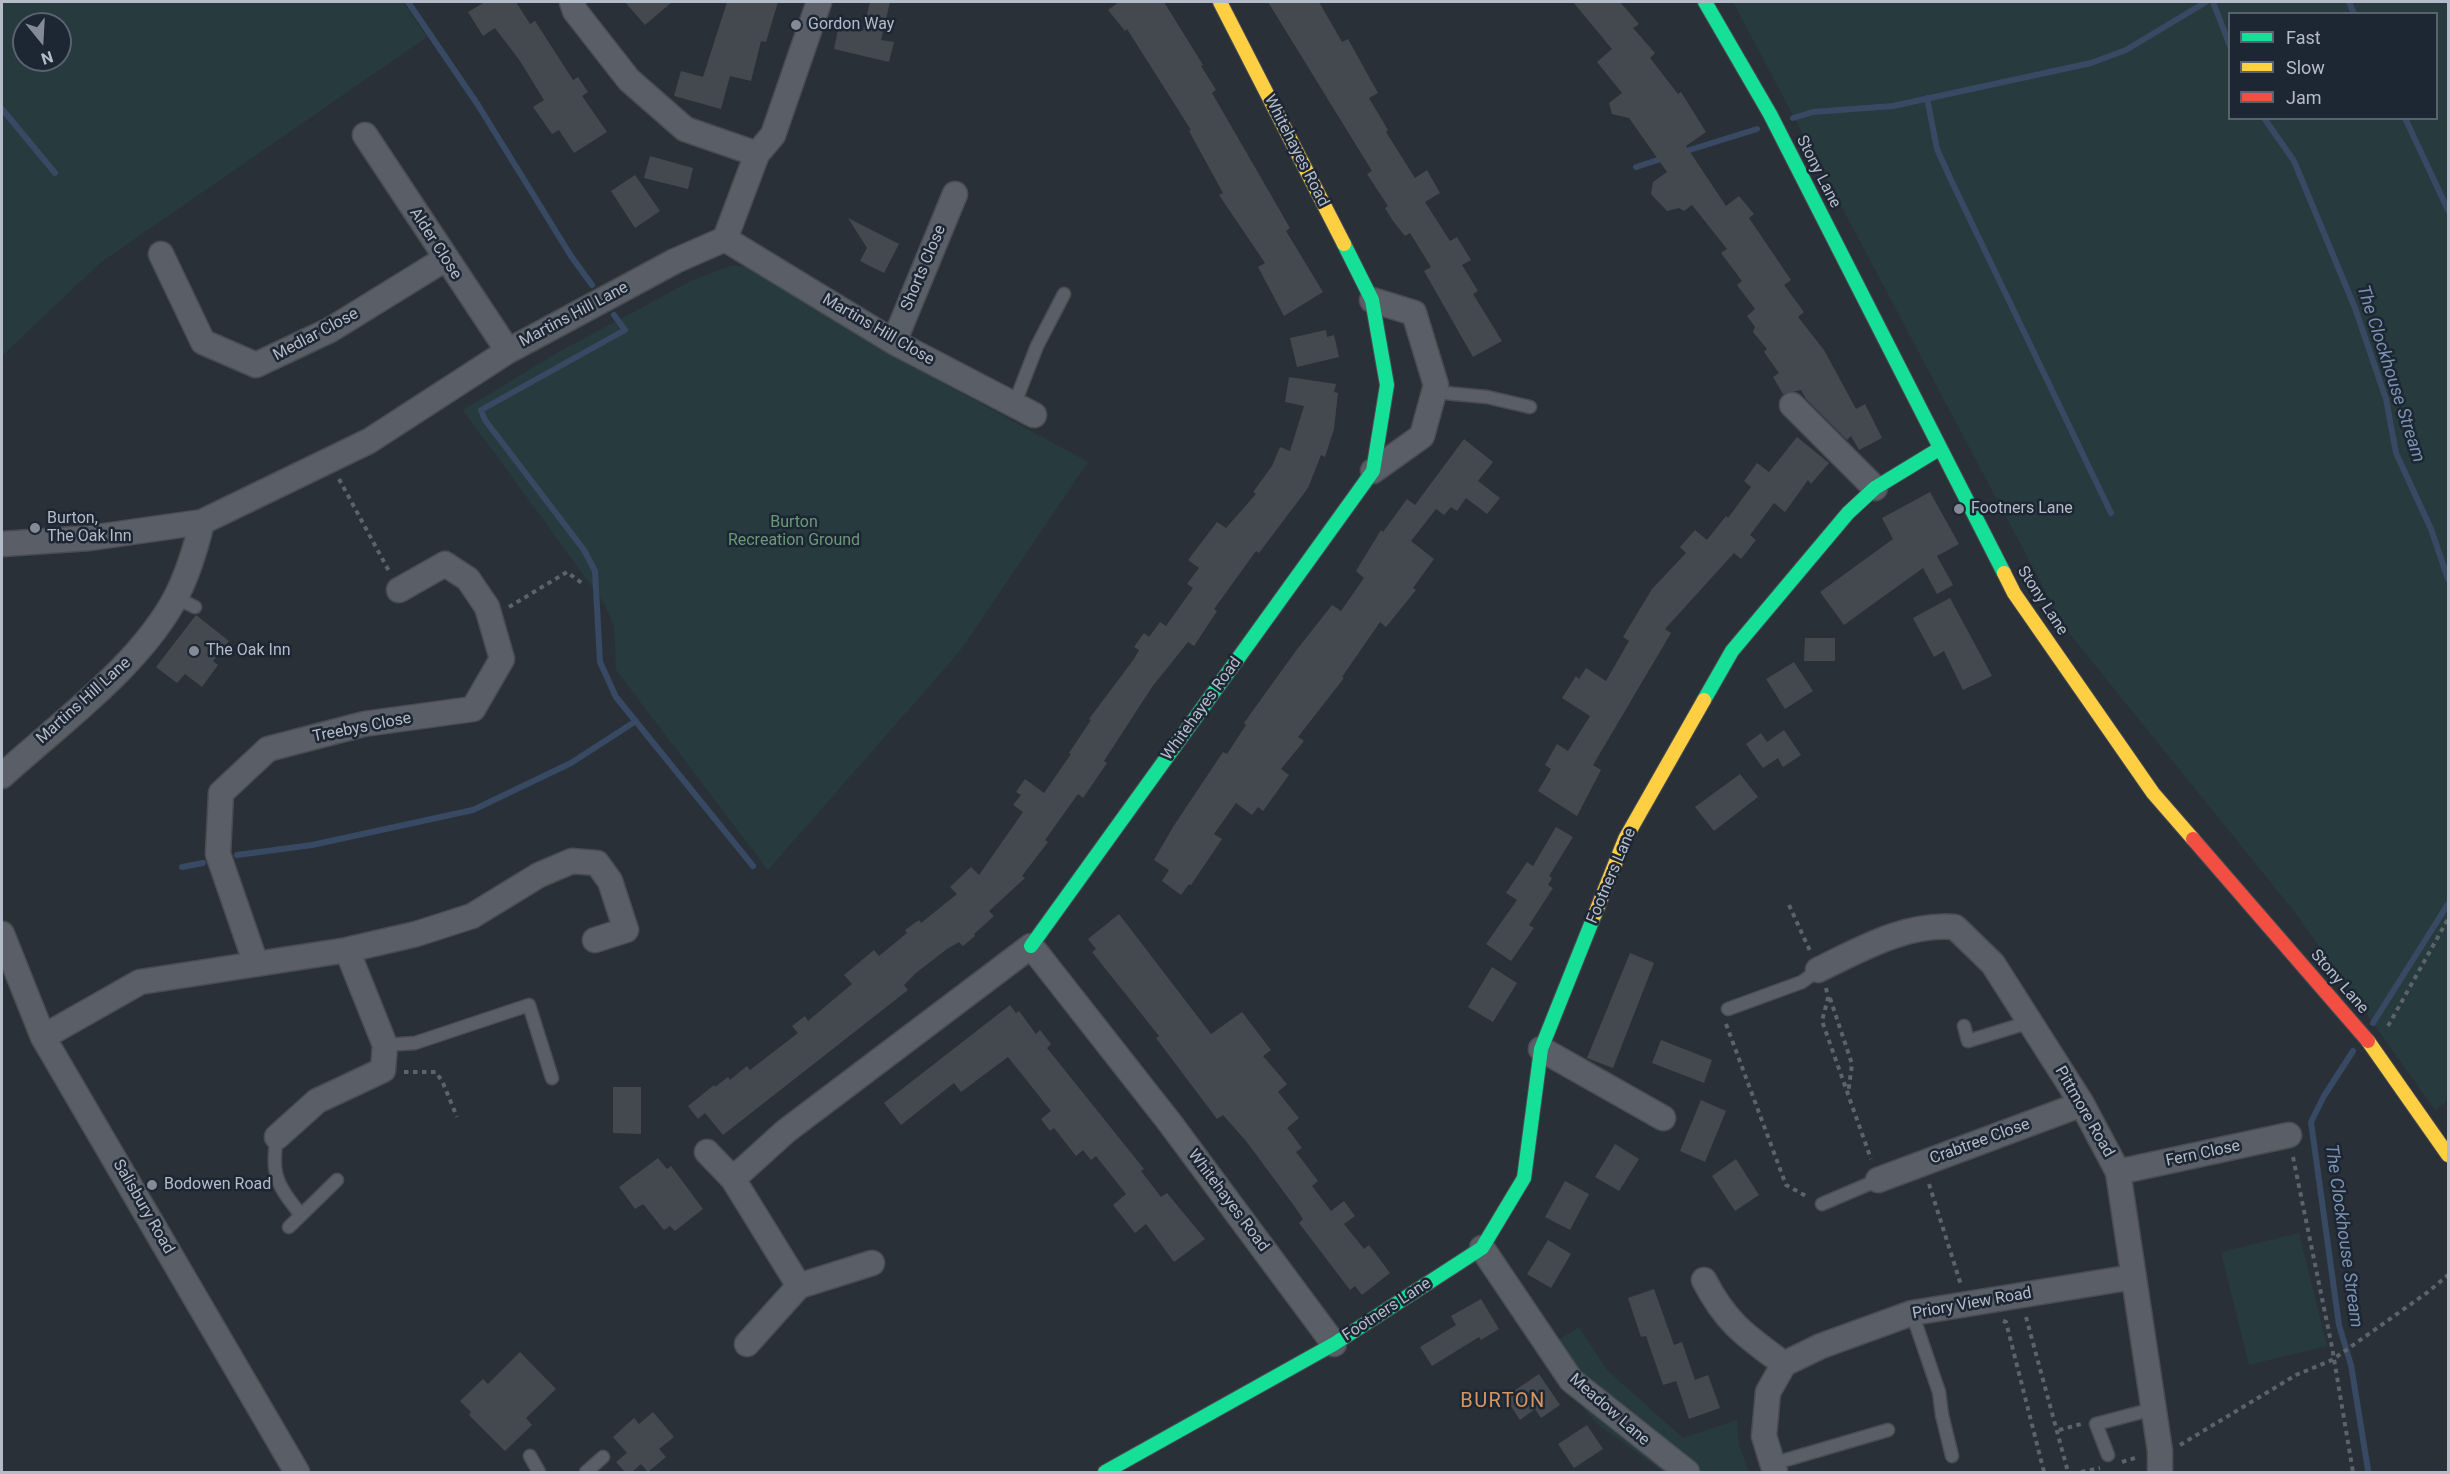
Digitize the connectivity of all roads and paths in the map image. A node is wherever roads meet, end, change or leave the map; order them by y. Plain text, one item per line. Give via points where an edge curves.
1 (572, 2) edge
2 (819, 2) edge
3 (1220, 2) edge
4 (1705, 2) edge
5 (365, 135) dead end
6 (757, 154) junction
7 (955, 194) dead end
8 (725, 239) junction
9 (161, 254) dead end
10 (445, 259) junction
11 (1064, 294) dead end
12 (1372, 300) junction
13 (894, 342) junction
14 (508, 351) junction
15 (1434, 392) junction
16 (1792, 405) dead end
17 (1530, 407) dead end
18 (1024, 410) joint
19 (1939, 449) junction
20 (329, 461) junction
21 (1373, 471) junction
22 (1875, 488) junction
23 (202, 522) junction
24 (2, 544) edge
25 (583, 584) dead end
26 (399, 590) joint
27 (490, 618) junction
28 (2, 776) edge
29 (1789, 905) dead end
30 (2448, 919) edge
31 (2, 934) edge
32 (595, 940) dead end
33 (1031, 946) junction
34 (348, 950) junction
35 (256, 964) junction
36 (1823, 980) junction
37 (1728, 1009) joint
38 (2030, 1022) junction
39 (1964, 1026) dead end
40 (43, 1037) junction
41 (385, 1045) junction
42 (1541, 1049) junction
43 (2377, 1052) junction
44 (383, 1071) junction
45 (552, 1078) dead end
46 (1848, 1095) junction
47 (2082, 1104) junction
48 (457, 1117) dead end
49 (1663, 1118) dead end
50 (2289, 1135) joint
51 (277, 1137) joint
52 (707, 1152) dead end
53 (2448, 1155) edge
54 (1922, 1163) junction
55 (2118, 1172) junction
56 (733, 1179) junction
57 (337, 1180) dead end
58 (1878, 1180) junction
59 (1822, 1204) joint
60 (301, 1215) junction
61 (289, 1227) dead end
62 (1482, 1248) junction
63 (872, 1263) dead end
64 (2448, 1275) edge
65 (2133, 1277) junction
66 (1704, 1280) dead end
67 (799, 1286) junction
68 (2020, 1296) junction
69 (1967, 1304) junction
70 (1912, 1313) junction
71 (1995, 1319) dead end
72 (747, 1344) dead end
73 (1334, 1344) junction
74 (2332, 1360) junction
75 (1784, 1364) junction
76 (2153, 1409) junction
77 (2096, 1424) junction
78 (1888, 1430) dead end
79 (2059, 1430) junction
80 (2108, 1455) dead end
81 (530, 1456) dead end
82 (1952, 1456) dead end
83 (603, 1457) dead end
84 (2160, 1462) edge
85 (1773, 1468) edge
86 (297, 1473) edge
87 (539, 1473) edge
88 (586, 1473) edge
89 (1105, 1473) edge
90 (1687, 1473) edge
91 (2044, 1473) edge
92 (2068, 1473) edge
93 (2081, 1473) edge
94 (2353, 1473) edge

1 - 6 street via 629,80 685,129
2 - 6 street via 773,135
3 - 12 street, Whitehayes Road
4 - 19 street, Stony Lane via 1770,114
5 - 10 street, Alder Close
6 - 8 street
7 - 13 street, Shorts Close
8 - 13 street, Martins Hill Close
8 - 14 street, Martins Hill Lane via 675,261
9 - 10 street, Medlar Close via 204,342 256,366 330,330
10 - 14 street, Alder Close
11 - 18 lane via 1036,346
12 - 15 street, Whitehayes Road via 1414,313 1436,385
12 - 21 street, Whitehayes Road via 1387,385
13 - 18 street, Martins Hill Close
14 - 20 street, Martins Hill Lane via 369,441
15 - 17 lane via 1487,397
15 - 21 street, Whitehayes Road via 1422,436
16 - 22 street
19 - 22 street, Footners Lane
19 - 43 street, Stony Lane via 2014,593 2153,792
20 - 23 street, Martins Hill Lane
20 - 26 path
21 - 33 street, Whitehayes Road
22 - 42 street, Footners Lane via 1848,513 1732,651 1625,839
23 - 24 street, Martins Hill Lane via 90,538
23 - 28 street, Martins Hill Lane via 186,602 134,657
25 - 27 path via 567,572
26 - 27 street, Treebys Close via 445,564 468,579
27 - 35 street, Treebys Close via 502,660 473,709 364,724 268,749 220,794 218,854
29 - 36 path
30 - 43 path
31 - 40 street, Salisbury Road
32 - 34 street via 626,930 610,881 597,863 572,861 539,874 472,916
33 - 56 street, Whitehayes Road via 786,1131
33 - 73 street, Whitehayes Road via 1170,1123
34 - 35 street
34 - 41 street
35 - 40 street via 140,982
36 - 37 lane via 1802,982
36 - 38 street, Pittmore Road via 1910,930 1955,927 1993,964
36 - 46 path via 1822,1021
36 - 46 path via 1852,1064
37 - 59 path via 1725,1020 1786,1185
38 - 39 lane via 1968,1041
38 - 47 street, Pittmore Road
40 - 86 street, Salisbury Road
41 - 44 street
41 - 45 lane via 415,1043 529,1005
42 - 49 street
42 - 62 street, Footners Lane via 1524,1178
43 - 53 street, Stony Lane
44 - 48 path via 436,1072
44 - 51 street via 317,1101
46 - 58 path
47 - 54 street, Crabtree Close
47 - 55 street, Pittmore Road
50 - 55 street, Fern Close
50 - 74 path
51 - 60 lane via 272,1163 283,1193
52 - 56 street
54 - 58 street, Crabtree Close
54 - 69 path
55 - 65 street, Pittmore Road
56 - 67 street
57 - 60 lane
58 - 59 lane
60 - 61 lane
62 - 73 street, Footners Lane
62 - 90 street, Meadow Lane via 1571,1380
63 - 67 street
64 - 74 path
65 - 68 street, Priory View Road
65 - 76 street, Pittmore Road
66 - 75 street via 1718,1308 1739,1332
67 - 72 street
68 - 69 street, Priory View Road
68 - 79 path
69 - 70 street, Priory View Road
70 - 75 street, Priory View Road via 1821,1346
70 - 82 lane via 1939,1392
71 - 91 path via 2006,1322
73 - 89 street, Footners Lane
74 - 84 path via 2296,1375 2182,1444
74 - 94 path
75 - 85 street via 1768,1392 1764,1436
76 - 77 lane
76 - 84 street, Pittmore Road
77 - 79 path via 2087,1422
77 - 80 lane
78 - 85 lane
79 - 92 path
81 - 87 lane
83 - 88 lane
84 - 93 path

